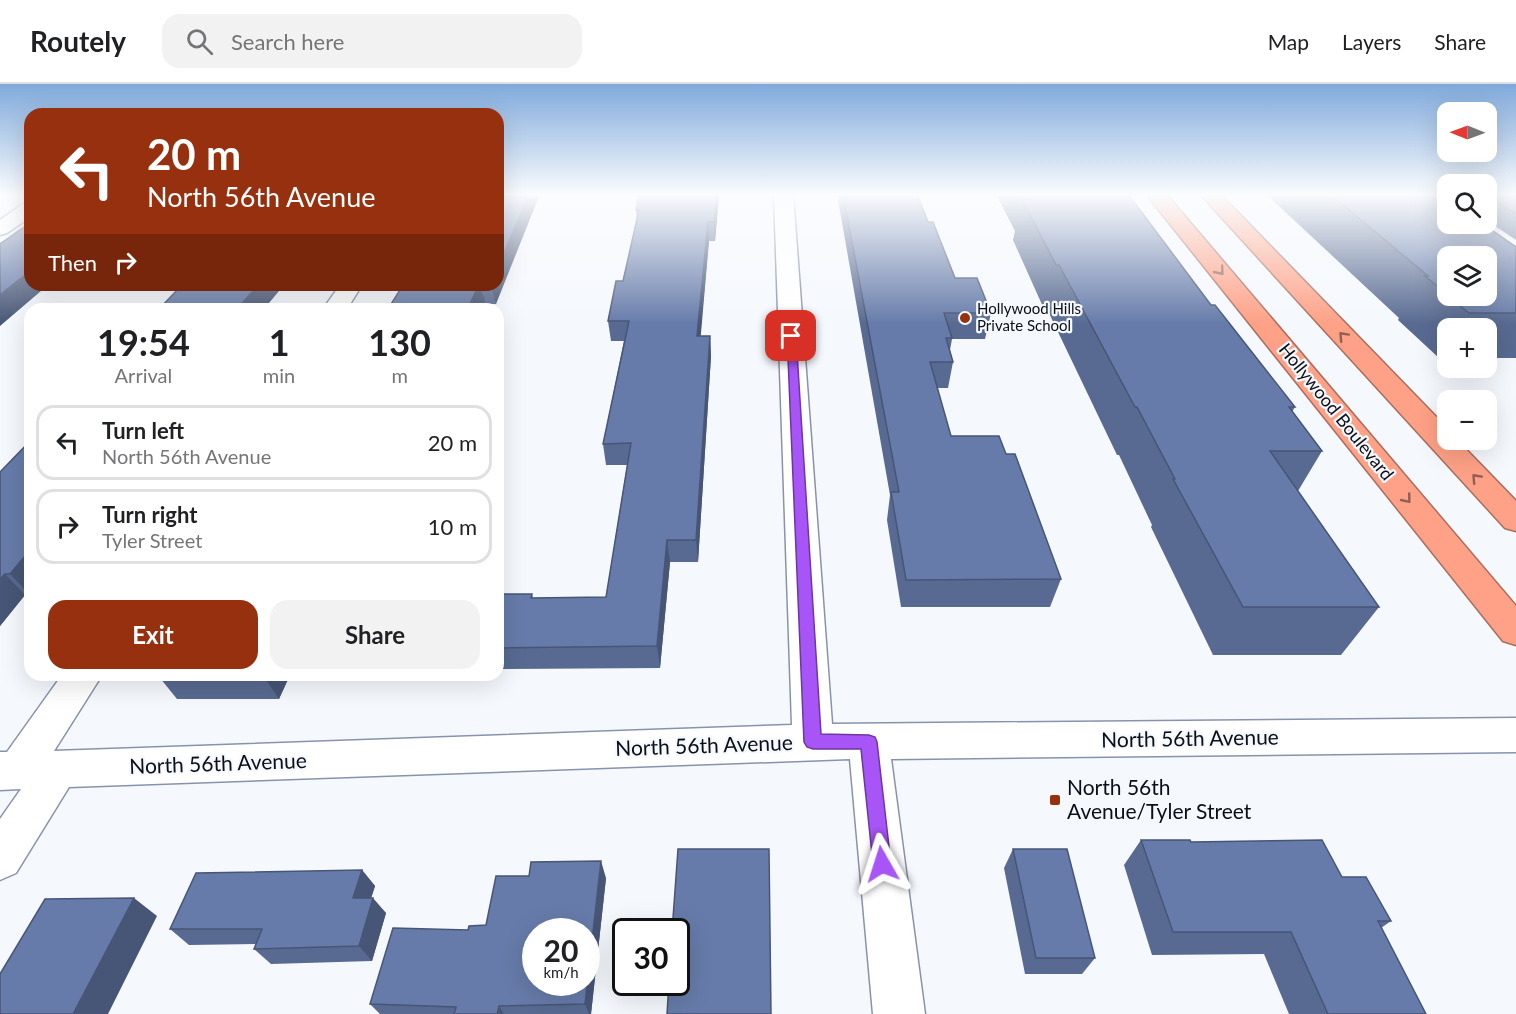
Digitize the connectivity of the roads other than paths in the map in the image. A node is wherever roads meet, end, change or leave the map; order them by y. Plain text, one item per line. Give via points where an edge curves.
1 (785, 237) edge
2 (1192, 237) edge
3 (1251, 237) edge
4 (1516, 520) edge
5 (1516, 631) edge
6 (79, 681) edge
7 (1516, 735) edge
8 (813, 742) junction
9 (869, 742) junction
10 (25, 770) edge
11 (0, 858) edge
12 (898, 1014) edge

1 - 8 street
2 -> 5 highway, Hollywood Boulevard
4 -> 3 highway
6 - 10 street
7 - 9 street, North 56th Avenue
8 - 9 street, North 56th Avenue
8 - 10 street, North 56th Avenue
9 - 12 street
10 - 11 street

